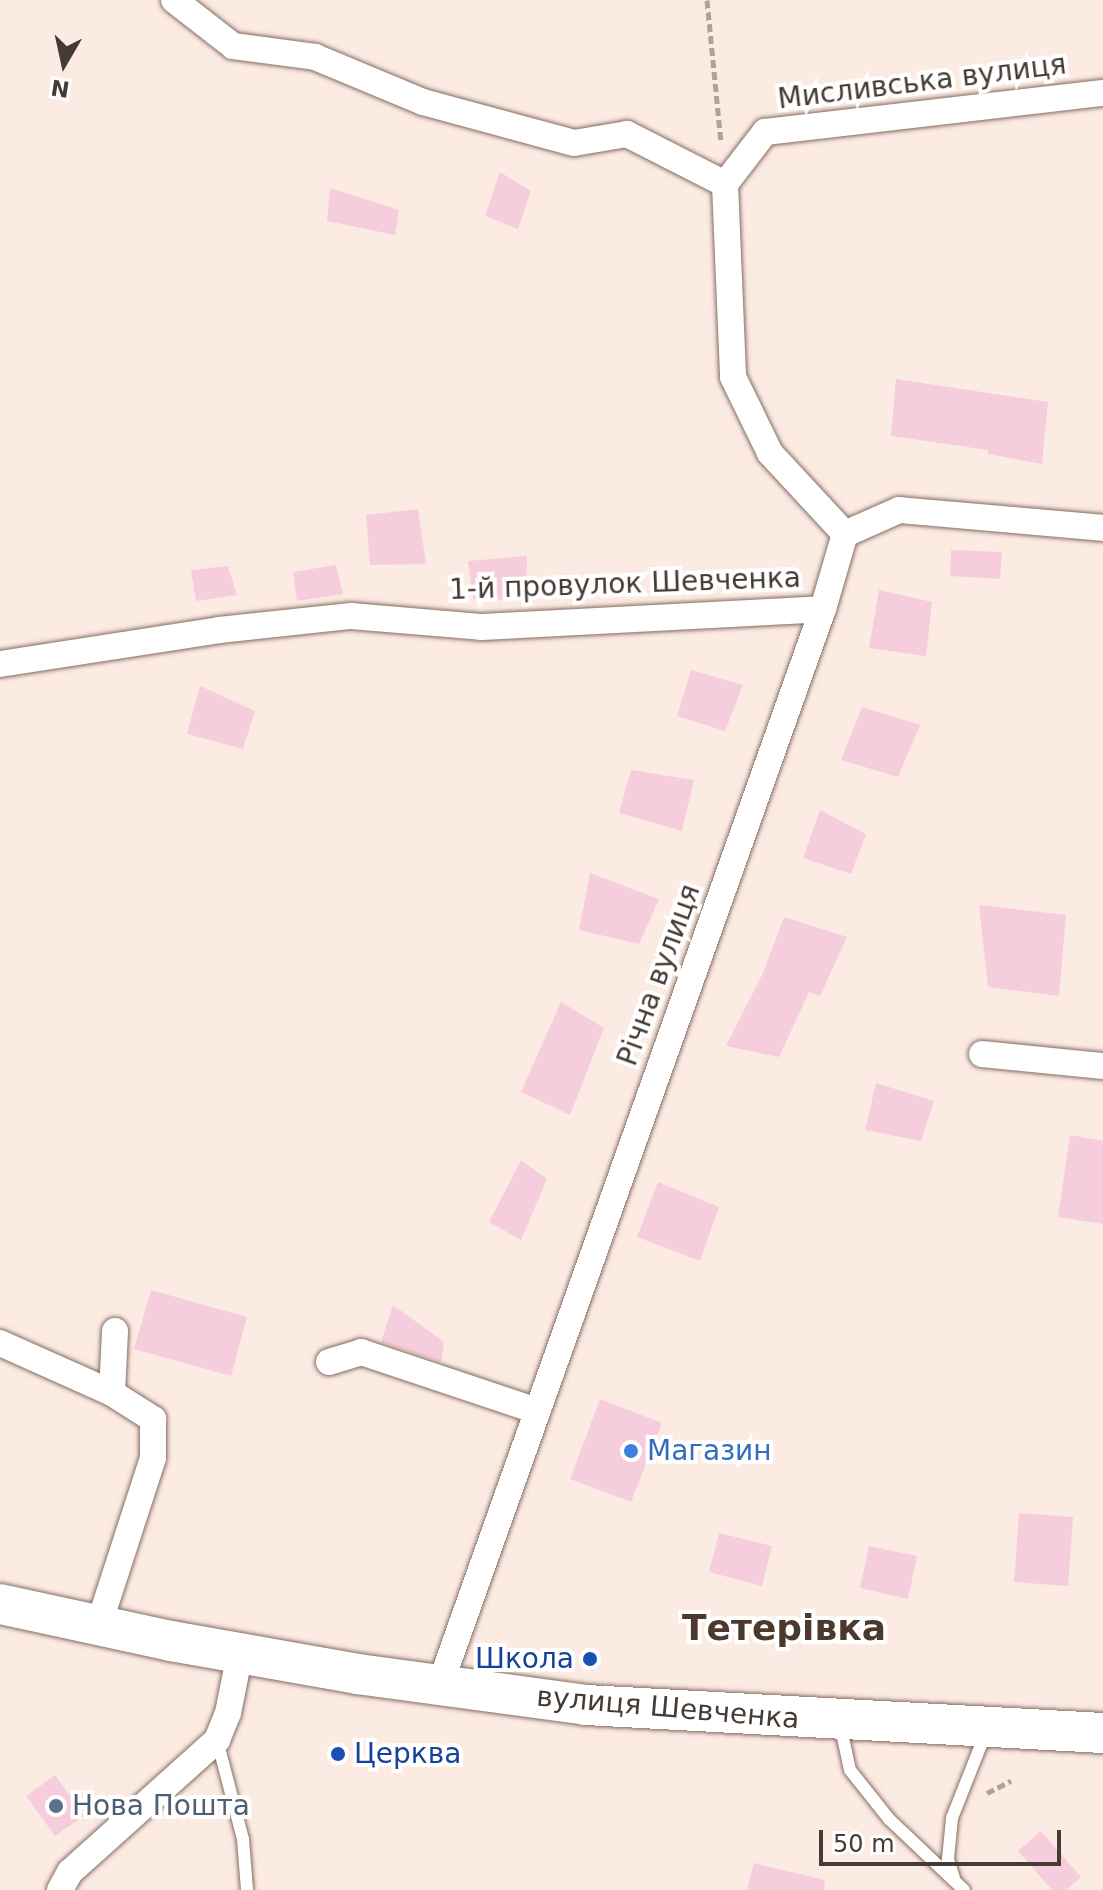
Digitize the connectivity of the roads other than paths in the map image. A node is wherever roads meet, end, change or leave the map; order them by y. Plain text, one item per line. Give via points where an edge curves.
1 (174, 0) edge
2 (1103, 93) edge
3 (725, 184) junction
4 (1103, 528) edge
5 (845, 534) junction
6 (823, 609) junction
7 (0, 664) edge
8 (982, 1054) dead end
9 (1103, 1066) edge
10 (115, 1331) dead end
11 (0, 1343) edge
12 (329, 1362) dead end
13 (112, 1393) junction
14 (537, 1411) junction
15 (0, 1604) edge
16 (98, 1627) junction
17 (240, 1653) junction
18 (440, 1685) junction
19 (839, 1721) junction
20 (987, 1728) junction
21 (1103, 1733) edge
22 (217, 1740) junction
23 (959, 1886) edge
24 (60, 1890) edge
25 (247, 1890) edge

1 - 3 street via 233,46 315,57 423,102 574,143 627,134
2 - 3 street, Мисливська вулиця via 765,132
3 - 5 street via 733,377 770,453
4 - 5 street via 899,510
5 - 6 street, Річна вулиця
6 - 7 street, 1-й провулок Шевченка via 481,627 351,616 219,630
6 - 14 street, Річна вулиця
8 - 9 street
10 - 13 street
11 - 13 street
12 - 14 street via 361,1352
13 - 16 street via 153,1419 153,1458
14 - 18 street, Річна вулиця
15 - 16 main road, вулиця Шевченка
16 - 17 main road, вулиця Шевченка
17 - 18 main road, вулиця Шевченка
17 - 22 street
18 - 19 main road, вулиця Шевченка via 586,1705
19 - 20 main road, вулиця Шевченка
19 - 23 lane via 850,1770 889,1819
20 - 21 main road, вулиця Шевченка
20 - 23 lane via 952,1818 948,1859
22 - 24 street via 70,1872
22 - 25 lane via 243,1839

